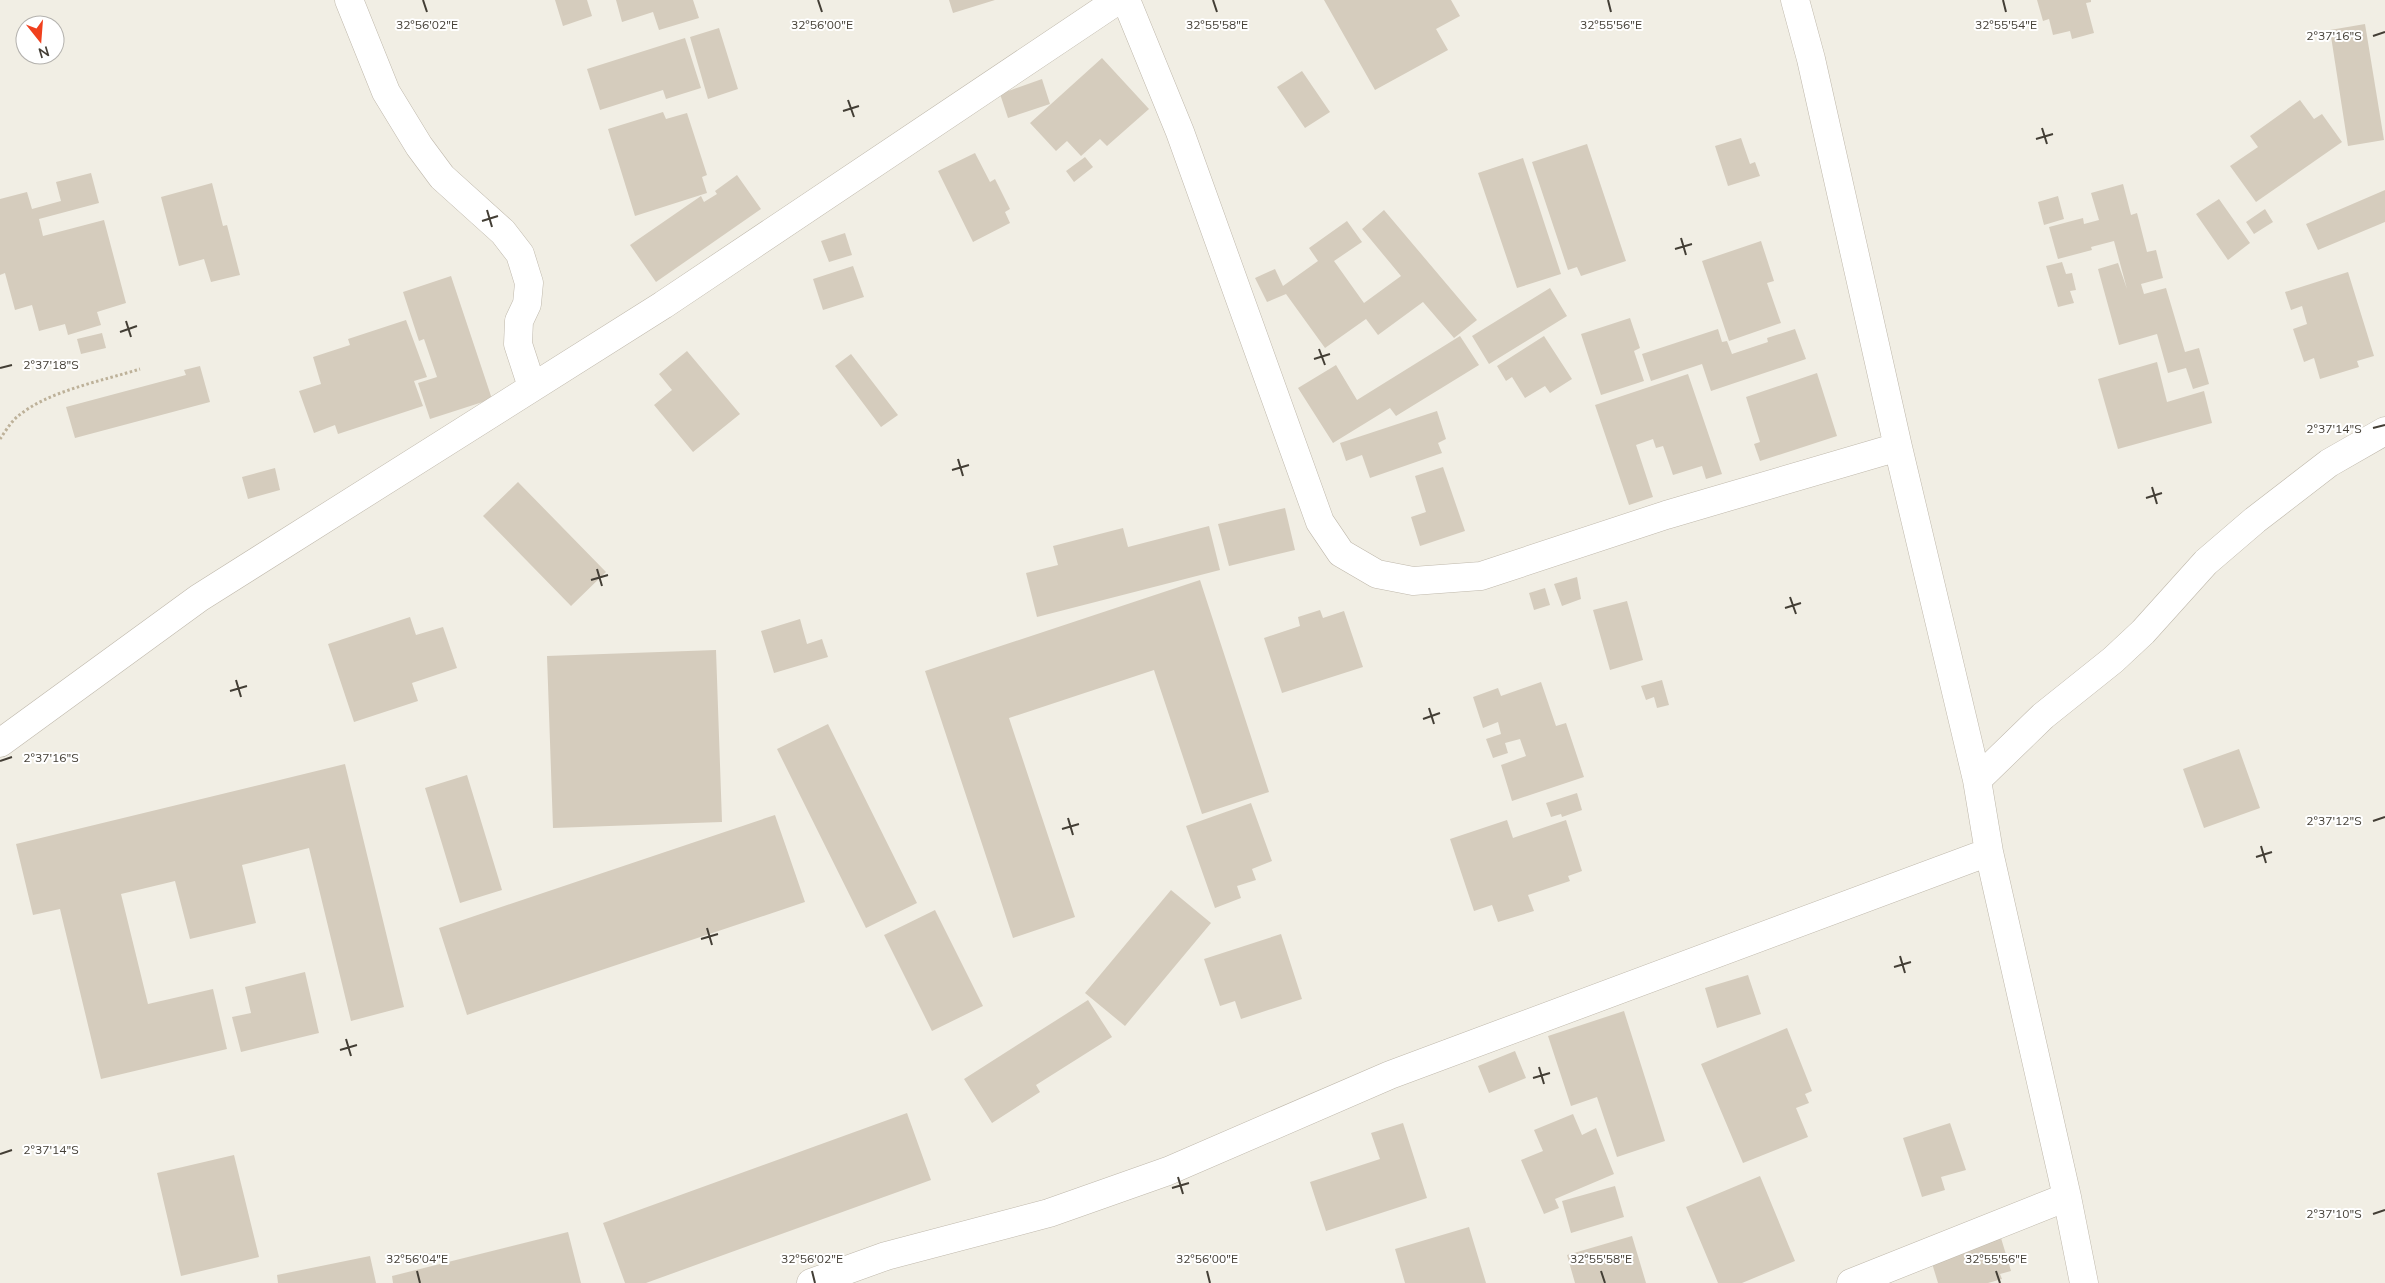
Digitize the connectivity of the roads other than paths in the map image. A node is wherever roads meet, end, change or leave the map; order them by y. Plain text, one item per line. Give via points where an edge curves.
1 (349, 0) edge
2 (1118, 0) edge
3 (1126, 0) edge
4 (1795, 0) edge
5 (532, 387) junction
6 (2385, 431) edge
7 (1898, 448) junction
8 (0, 743) edge
9 (1977, 780) junction
10 (1989, 852) junction
11 (2067, 1196) junction
12 (811, 1283) edge
13 (1851, 1283) edge
14 (2084, 1283) edge

1 - 5 street via 386,92 419,146 442,177 503,232 520,254 529,283 527,304 519,321 518,344
2 - 5 street via 663,305
3 - 7 street via 1180,132 1320,522 1341,553 1377,574 1413,581 1481,576 1666,516
4 - 7 street via 1812,59
5 - 8 street via 199,598
6 - 9 street via 2329,463 2255,520 2206,562 2143,632 2043,716
7 - 9 street
9 - 10 street
10 - 11 street
10 - 12 street via 1390,1075 1168,1171 1049,1213 886,1256
11 - 13 street
11 - 14 street

